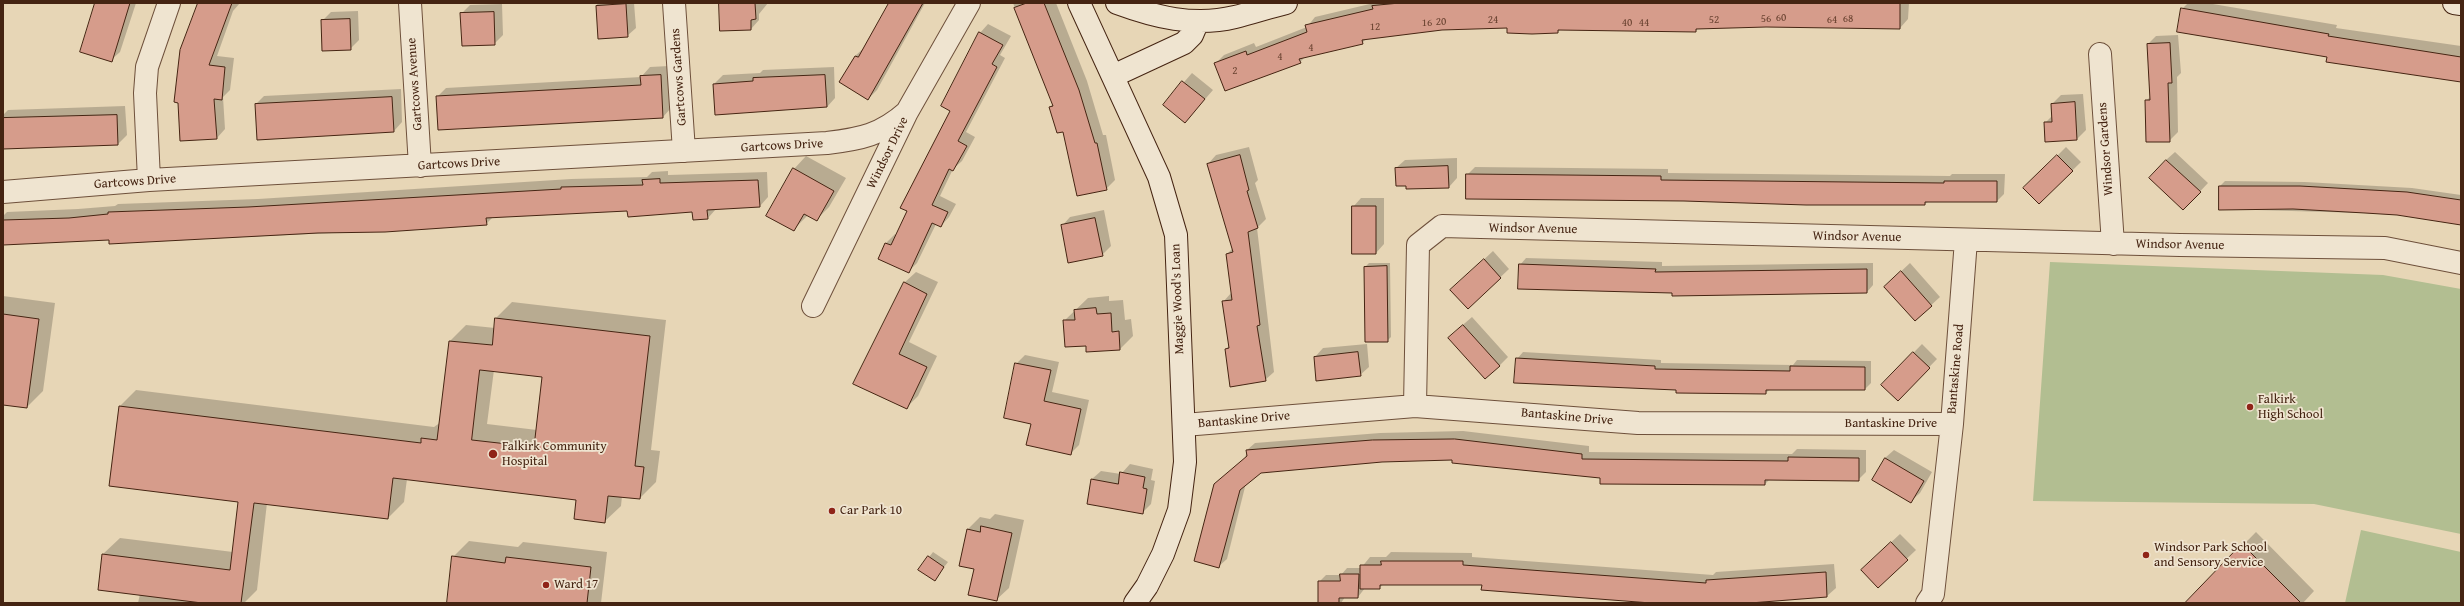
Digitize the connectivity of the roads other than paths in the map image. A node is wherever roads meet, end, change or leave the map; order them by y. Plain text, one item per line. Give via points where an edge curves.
1 (169, 3) edge
2 (410, 3) edge
3 (674, 3) edge
4 (969, 3) edge
5 (1079, 3) edge
6 (1117, 3) edge
7 (1286, 3) edge
8 (2454, 3) edge
9 (2461, 4) edge
10 (1198, 21) junction
11 (2100, 54) dead end
12 (1113, 76) junction
13 (907, 112) junction
14 (684, 151) junction
15 (420, 166) junction
16 (149, 180) junction
17 (3, 192) edge
18 (1966, 240) junction
19 (2113, 244) junction
20 (2461, 263) edge
21 (813, 306) dead end
22 (1415, 406) junction
23 (1952, 424) junction
24 (1184, 425) junction
25 (1930, 599) edge
26 (1135, 603) edge

1 - 16 street via 147,67 145,93
2 - 15 street, Gartcows Avenue
3 - 14 street, Gartcows Gardens
4 - 13 street, Windsor Drive
5 - 12 street, Maggie Wood's Loan
6 - 10 street via 1150,15 1180,21
7 - 10 street via 1234,17
8 - 9 street
10 - 12 street via 1192,35 1184,43
11 - 19 street, Windsor Gardens
12 - 24 street, Maggie Wood's Loan via 1159,177 1176,235
13 - 14 street, Gartcows Drive via 890,127 860,140
13 - 21 street, Windsor Drive
14 - 15 street, Gartcows Drive
15 - 16 street, Gartcows Drive
16 - 17 street, Gartcows Drive
18 - 19 street, Windsor Avenue
18 - 22 street, Windsor Avenue via 1442,226 1418,245
18 - 23 street, Bantaskine Road
19 - 20 street, Windsor Avenue via 2385,248
22 - 23 street, Bantaskine Drive via 1638,422
22 - 24 street, Bantaskine Drive
23 - 25 street, Bantaskine Road
24 - 26 street, Maggie Wood's Loan via 1184,462 1179,510 1163,554

